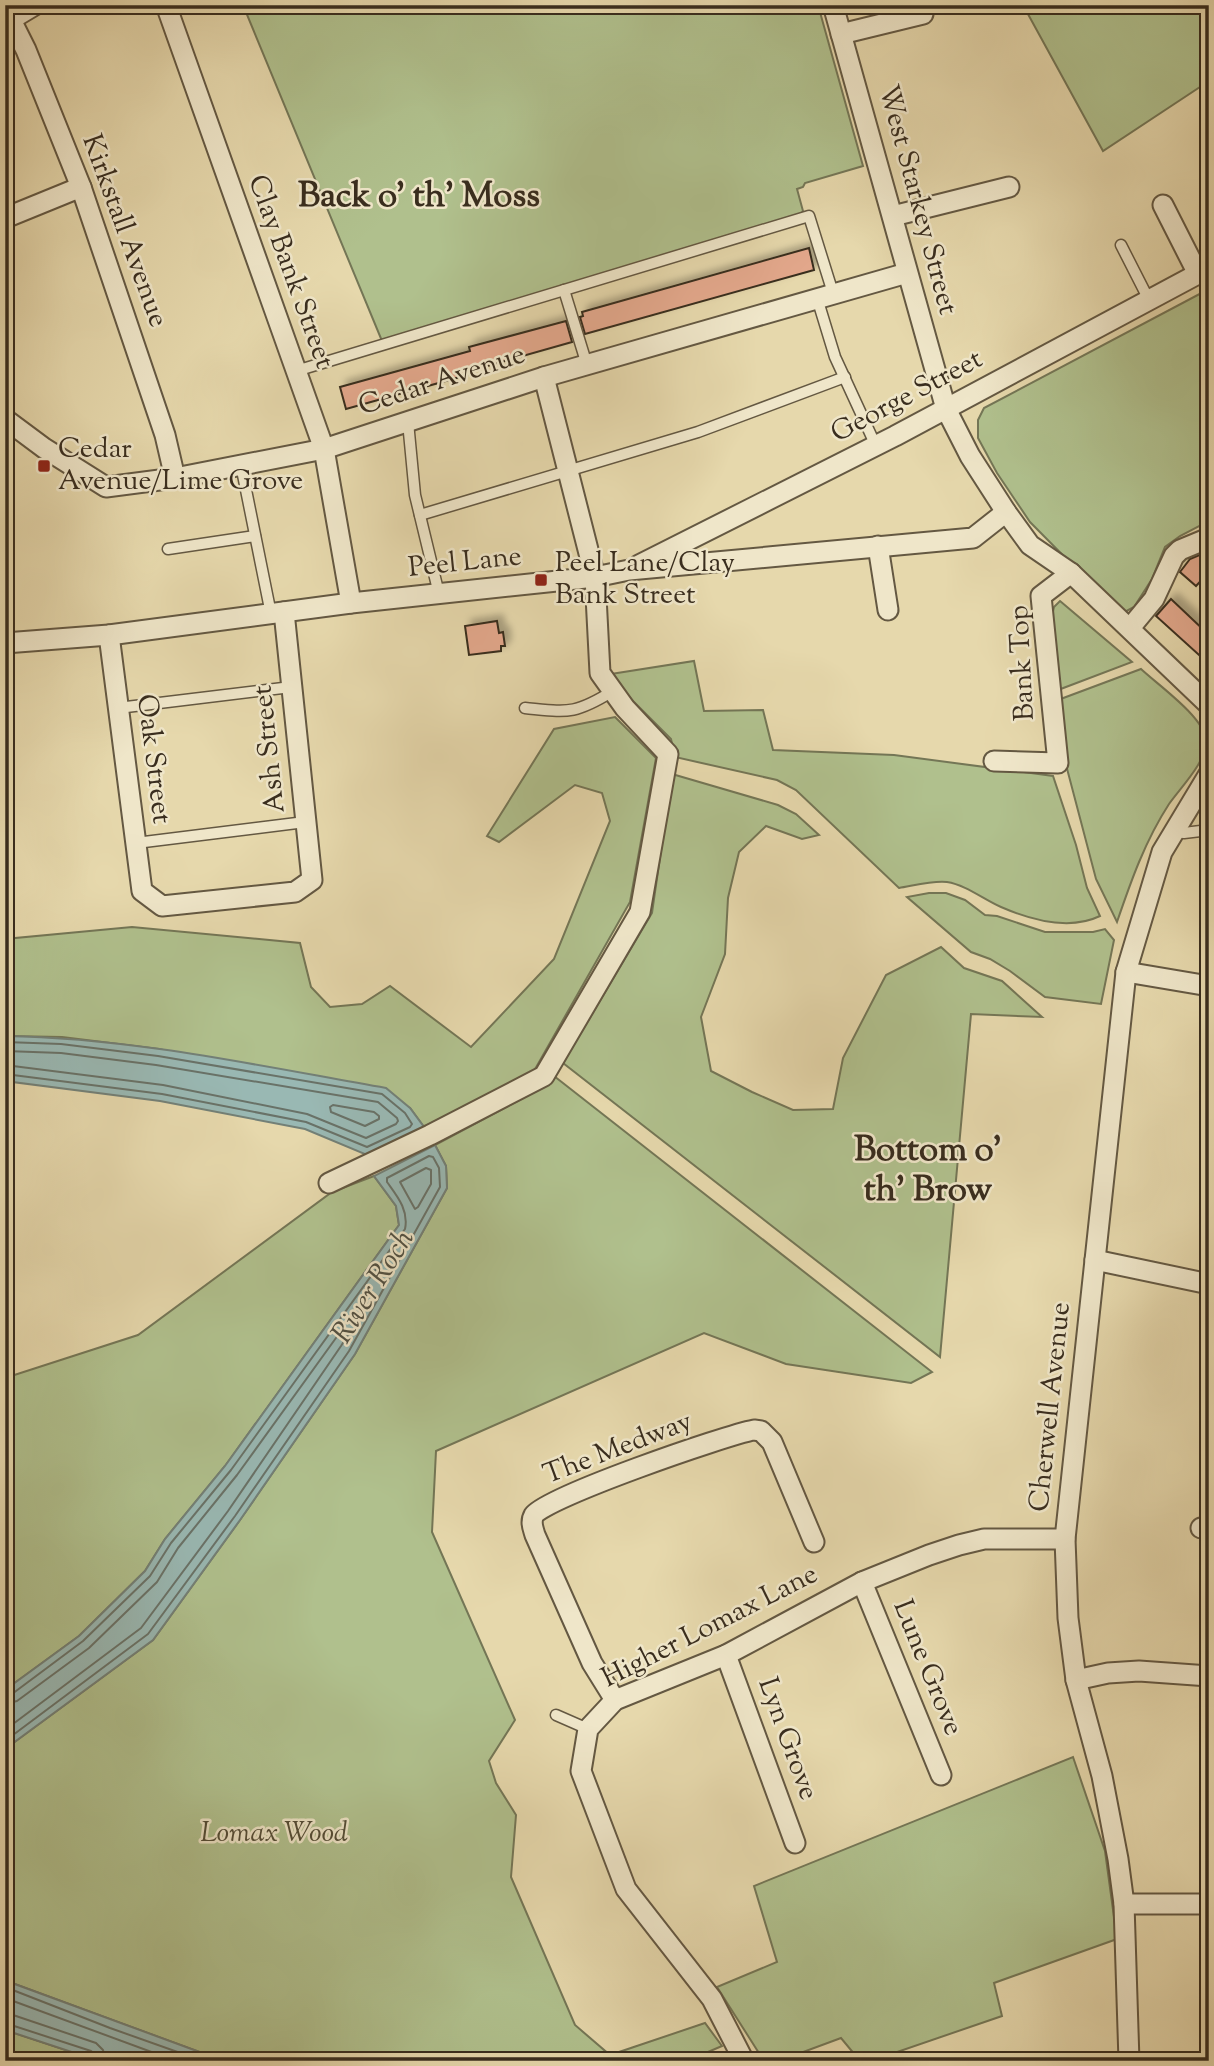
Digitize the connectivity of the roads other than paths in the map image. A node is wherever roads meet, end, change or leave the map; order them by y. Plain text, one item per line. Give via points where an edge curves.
1 (35, 5) edge
2 (166, 5) edge
3 (834, 5) edge
4 (923, 14) dead end
5 (7, 17) edge
6 (841, 34) junction
7 (81, 187) junction
8 (1009, 187) dead end
9 (1163, 205) dead end
10 (893, 216) junction
11 (5, 218) edge
12 (1121, 245) dead end
13 (1203, 271) edge
14 (907, 273) junction
15 (564, 290) junction
16 (825, 295) junction
17 (1149, 300) junction
18 (587, 365) junction
19 (296, 371) junction
20 (544, 377) junction
21 (845, 377) junction
22 (946, 409) junction
23 (5, 419) edge
24 (408, 422) junction
25 (876, 446) junction
26 (324, 449) junction
27 (240, 466) junction
28 (568, 470) junction
29 (175, 478) junction
30 (1006, 512) junction
31 (419, 515) junction
32 (255, 536) junction
33 (1209, 538) edge
34 (878, 546) junction
35 (168, 548) dead end
36 (629, 570) junction
37 (1071, 573) junction
38 (595, 577) junction
39 (439, 594) junction
40 (351, 603) junction
41 (888, 610) dead end
42 (278, 613) junction
43 (1130, 628) junction
44 (109, 635) junction
45 (5, 643) edge
46 (292, 687) junction
47 (613, 691) junction
48 (1209, 705) edge
49 (118, 708) junction
50 (524, 708) dead end
51 (995, 761) dead end
52 (1209, 774) edge
53 (306, 822) junction
54 (1209, 830) edge
55 (1175, 831) junction
56 (136, 843) junction
57 (142, 891) joint
58 (1126, 972) junction
59 (1209, 986) edge
60 (329, 1183) dead end
61 (1095, 1259) junction
62 (1209, 1284) edge
63 (1065, 1539) junction
64 (814, 1542) dead end
65 (862, 1582) junction
66 (726, 1655) junction
67 (1209, 1676) edge
68 (1076, 1680) junction
69 (615, 1700) junction
70 (556, 1715) dead end
71 (588, 1728) junction
72 (941, 1775) dead end
73 (795, 1843) dead end
74 (1124, 1904) junction
75 (1209, 1904) edge
76 (744, 2061) edge
77 (1129, 2061) edge

1 - 5 street
2 - 19 street, Clay Bank Street
3 - 6 street, West Starkey Street
4 - 6 street
5 - 7 street, Kirkstall Avenue
6 - 10 street, West Starkey Street
7 - 11 street
7 - 29 street, Kirkstall Avenue via 165,435
8 - 10 street
9 - 13 street
10 - 14 street, West Starkey Street
12 - 17 lane
13 - 17 street, George Street
14 - 16 street, Cedar Avenue
14 - 22 street, West Starkey Street
15 - 16 lane via 809,216
15 - 18 lane
15 - 19 lane
16 - 18 street, Cedar Avenue
16 - 21 lane via 835,357
17 - 22 street, George Street
18 - 20 street, Cedar Avenue
19 - 26 street, Clay Bank Street
20 - 24 street, Cedar Avenue
20 - 28 street
21 - 25 lane
21 - 28 lane via 698,432
22 - 25 street, George Street
22 - 30 street, West Starkey Street
23 - 29 street, Cedar Avenue via 106,487
24 - 26 street, Cedar Avenue
24 - 31 lane
25 - 36 street, George Street
26 - 27 street, Cedar Avenue
26 - 40 street, Clay Bank Street
27 - 29 street, Cedar Avenue
27 - 32 lane
28 - 31 lane
28 - 38 street
30 - 34 street, Peel Lane via 974,538
30 - 37 street, West Starkey Street via 1030,545
31 - 39 lane
32 - 35 lane
32 - 42 lane
33 - 43 street via 1174,556 1157,594
34 - 36 street, Peel Lane
34 - 41 street
36 - 38 street, Peel Lane
37 - 43 street, West Starkey Street
37 - 51 street, Bank Top via 1041,596 1058,763
38 - 39 street, Peel Lane
38 - 47 street via 600,673
39 - 40 street, Peel Lane
40 - 42 street, Peel Lane
42 - 44 street, Peel Lane
42 - 46 street, Ash Street
43 - 48 street, West Starkey Street
44 - 45 street, Peel Lane
44 - 49 street, Oak Street
46 - 49 lane
46 - 53 street, Ash Street
47 - 50 lane via 589,706 567,712
47 - 60 street via 668,754 640,912 544,1076
49 - 56 street, Oak Street
52 - 55 street, Cherwell Avenue
53 - 56 lane
53 - 57 street, Ash Street via 312,880 295,892 162,906
54 - 55 lane
55 - 58 street, Cherwell Avenue via 1162,852
56 - 57 street, Oak Street
58 - 59 street
58 - 61 street, Cherwell Avenue
61 - 62 street
61 - 63 street, Cherwell Avenue
63 - 65 street, Higher Lomax Lane via 984,1539
63 - 68 street, Cherwell Avenue
64 - 69 street, The Medway via 772,1442 761,1431 746,1431 582,1488 534,1514 535,1535 592,1663
65 - 66 street, Higher Lomax Lane
65 - 72 street, Lune Grove
66 - 69 street, Higher Lomax Lane
66 - 73 street, Lyn Grove
67 - 68 street via 1139,1671
68 - 74 street, Cherwell Avenue via 1102,1776
69 - 71 street, Higher Lomax Lane
70 - 71 lane
71 - 76 street, Higher Lomax Lane via 581,1771 626,1889 712,1999
74 - 75 street
74 - 77 street, Cherwell Avenue

